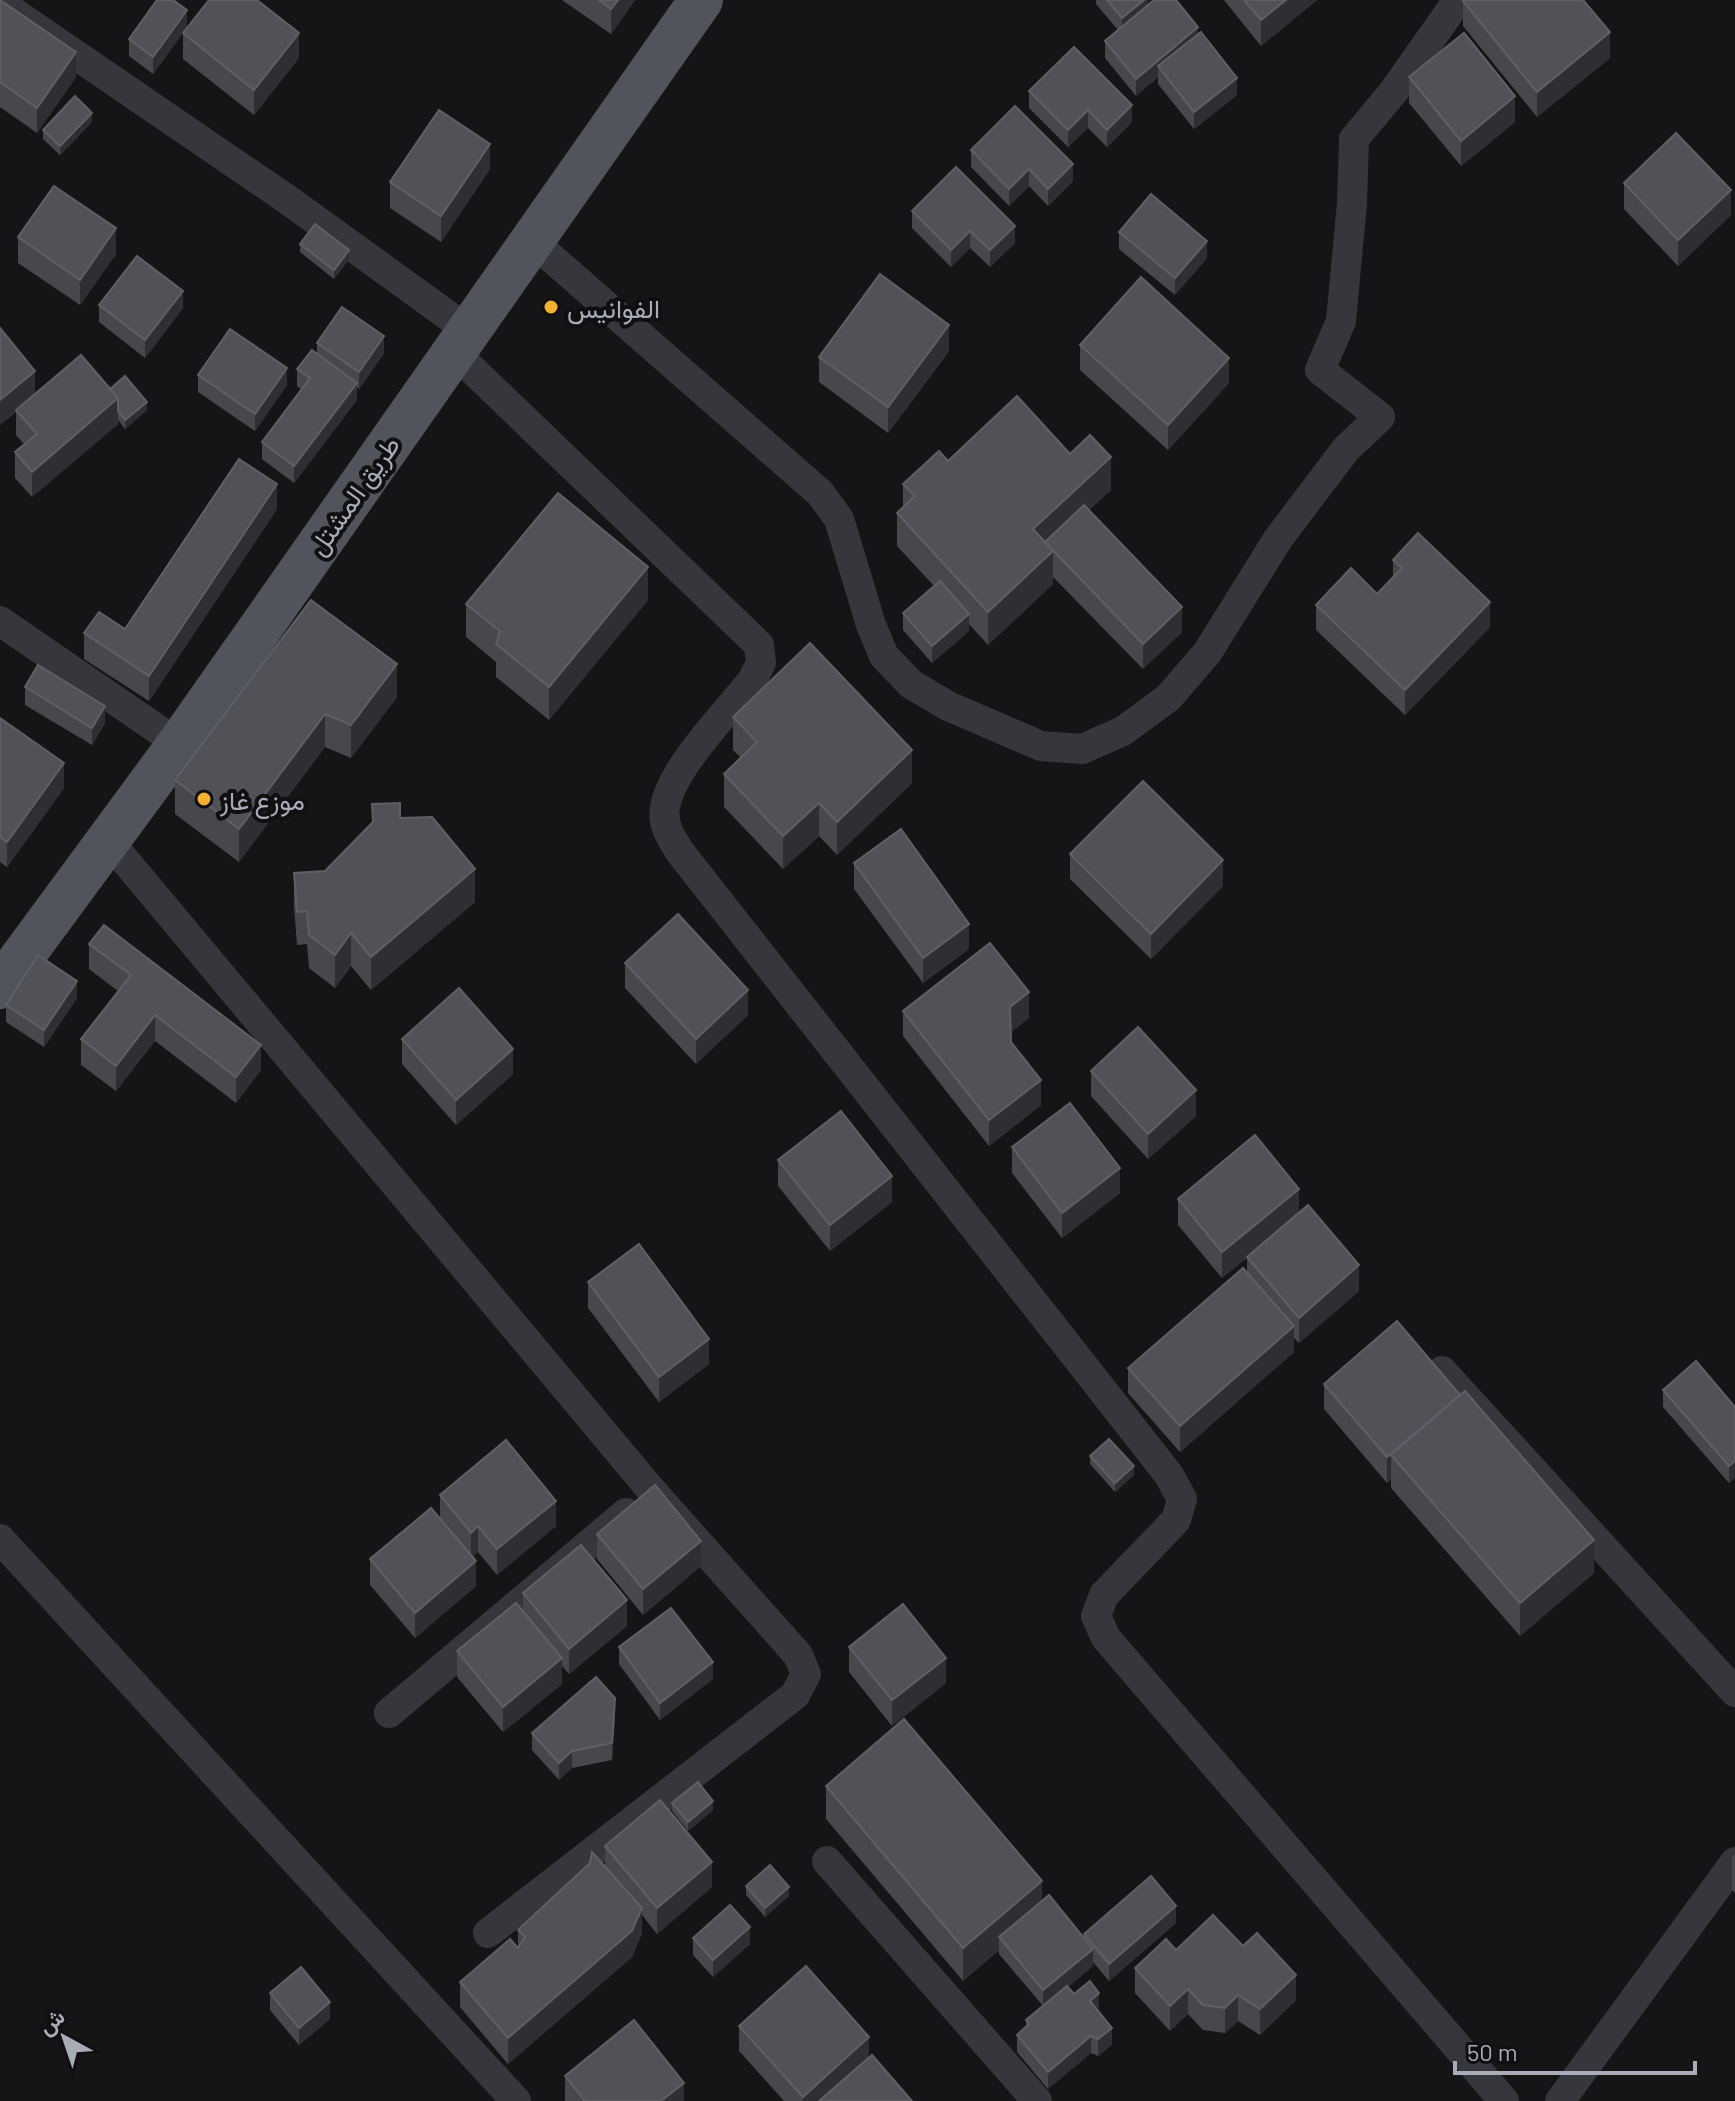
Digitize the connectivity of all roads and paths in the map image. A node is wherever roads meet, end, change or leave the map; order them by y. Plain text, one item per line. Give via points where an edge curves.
1 (701, 0) edge
2 (1458, 0) edge
3 (0, 3) edge
4 (531, 240) junction
5 (461, 340) junction
6 (0, 621) edge
7 (179, 744) junction
8 (108, 840) junction
9 (0, 987) edge
10 (1442, 1371) edge
11 (652, 1491) junction
12 (0, 1539) edge
13 (1735, 1692) edge
14 (389, 1713) dead end
15 (827, 1861) dead end
16 (1735, 1862) edge
17 (488, 1933) dead end
18 (516, 2101) edge
19 (1037, 2101) edge
20 (1504, 2101) edge
21 (1560, 2101) edge

1 - 4 main road, طريق المشتل
2 - 4 street via 1354,139 1341,321 1320,370 1380,417 1346,449 1278,539 1207,653 1178,687 1123,731 1082,749 1041,746 911,684 884,656 839,519 820,493
3 - 5 street via 291,202
4 - 5 main road, طريق المشتل
5 - 7 main road, طريق المشتل
5 - 20 street via 759,645 761,663 752,681 673,781 664,809 667,831 1169,1475 1182,1499 1176,1520 1104,1595 1096,1616 1106,1638
6 - 7 street
7 - 8 main road, طريق المشتل
8 - 9 main road, طريق المشتل
8 - 11 street
10 - 13 street
11 - 14 street
11 - 17 street via 798,1655 806,1674 795,1695
12 - 18 street
15 - 19 street
16 - 21 street

